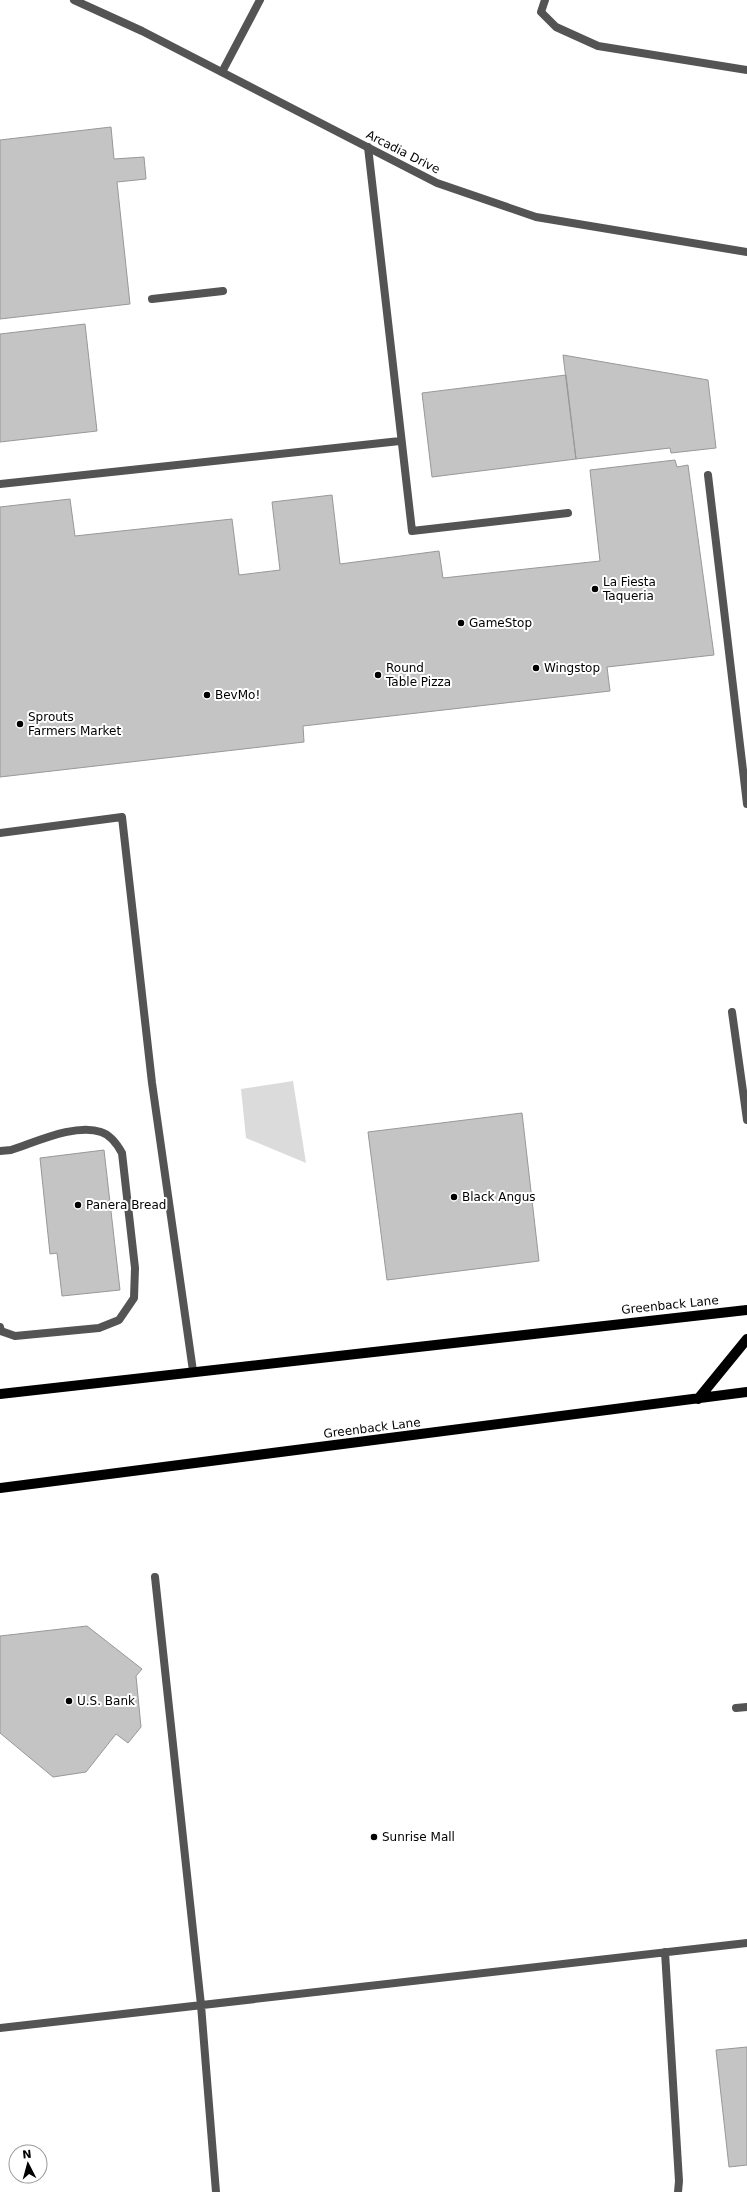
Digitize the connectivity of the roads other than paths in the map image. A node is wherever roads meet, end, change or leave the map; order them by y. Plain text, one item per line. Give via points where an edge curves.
1 (74, 0) edge
2 (260, 0) edge
3 (545, 0) edge
4 (747, 70) edge
5 (222, 72) junction
6 (368, 147) junction
7 (747, 252) edge
8 (223, 291) dead end
9 (152, 299) dead end
10 (400, 441) junction
11 (708, 475) dead end
12 (0, 484) edge
13 (568, 513) dead end
14 (747, 804) edge
15 (0, 833) edge
16 (732, 1012) dead end
17 (747, 1120) edge
18 (0, 1151) edge
19 (747, 1310) edge
20 (0, 1327) edge
21 (747, 1339) edge
22 (193, 1371) junction
23 (747, 1392) edge
24 (0, 1394) edge
25 (698, 1399) junction
26 (0, 1488) edge
27 (155, 1577) dead end
28 (747, 1707) edge
29 (736, 1708) dead end
30 (747, 1943) edge
31 (665, 1952) junction
32 (201, 2005) junction
33 (0, 2028) edge
34 (216, 2192) edge
35 (678, 2192) edge

1 - 5 street, Arcadia Drive
2 - 5 street
3 - 4 street via 541,12 556,27 598,46
5 - 6 street, Arcadia Drive
6 - 7 street, Arcadia Drive via 437,183 536,217
6 - 10 street
8 - 9 street
10 - 12 street
10 - 13 street via 412,531
11 - 14 street
15 - 22 street via 122,817 152,1083
16 - 17 street
18 - 20 street via 81,1129 101,1132 115,1141 122,1153 135,1276 134,1298 119,1320 99,1328 15,1336 1,1331
19 - 22 main road, Greenback Lane
21 - 25 main road
22 - 24 main road, Greenback Lane
23 - 25 main road, Greenback Lane
25 - 26 main road, Greenback Lane
27 - 32 street
28 - 29 street
30 - 31 street
31 - 32 street
31 - 35 street
32 - 33 street
32 - 34 street

